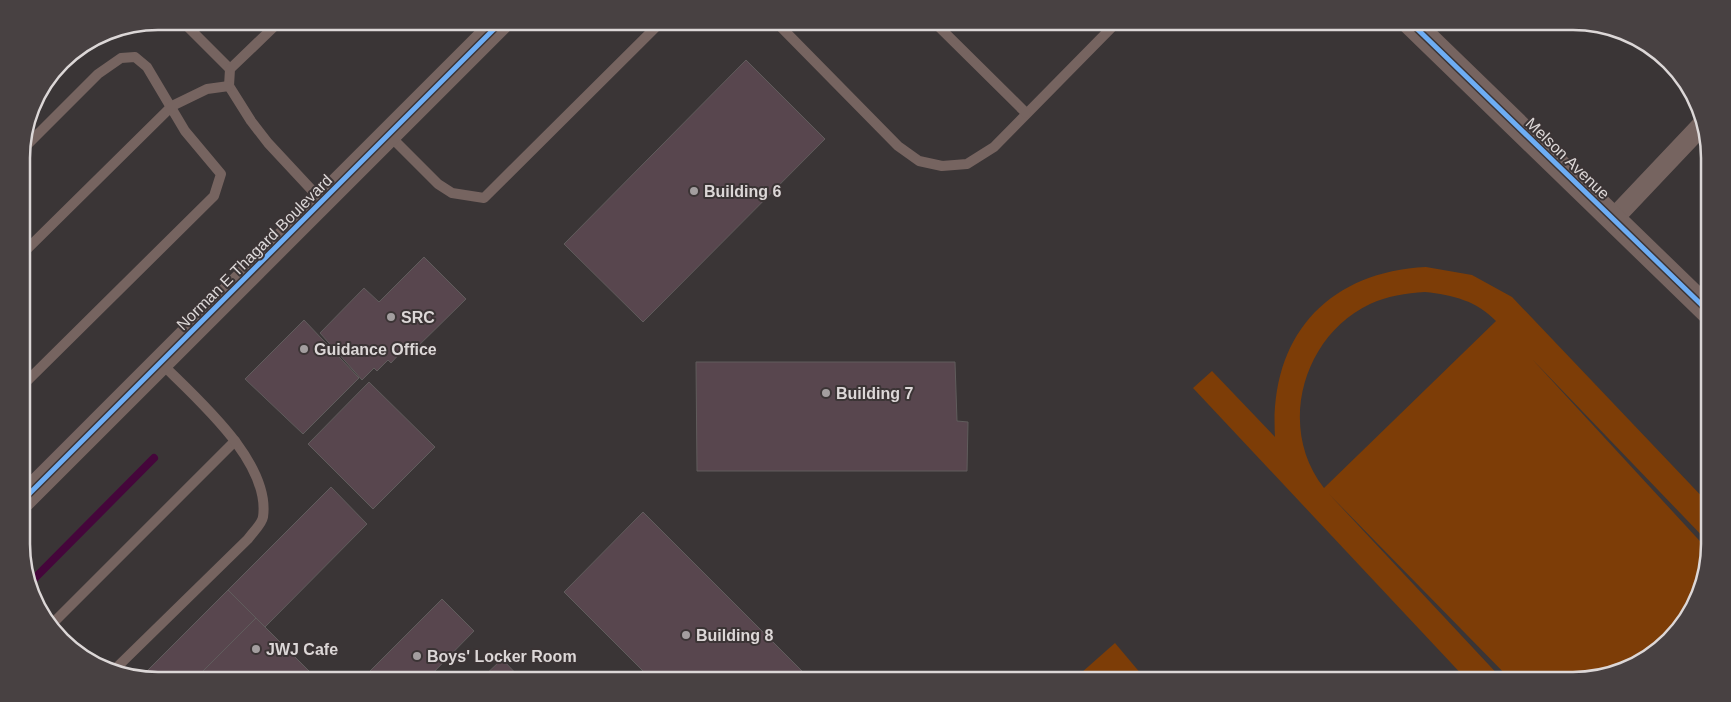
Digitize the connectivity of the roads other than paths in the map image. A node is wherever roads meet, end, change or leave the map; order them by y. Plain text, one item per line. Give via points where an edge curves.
1 (191, 30) edge
2 (271, 30) edge
3 (493, 30) edge
4 (653, 30) edge
5 (784, 30) edge
6 (942, 30) edge
7 (1109, 30) edge
8 (1418, 30) edge
9 (230, 69) junction
10 (229, 86) junction
11 (172, 106) junction
12 (1026, 113) junction
13 (1698, 129) edge
14 (389, 135) junction
15 (31, 141) edge
16 (322, 202) junction
17 (1613, 219) junction
18 (30, 246) edge
19 (1701, 304) edge
20 (160, 362) junction
21 (30, 378) edge
22 (235, 442) junction
23 (30, 494) edge
24 (55, 619) edge
25 (119, 666) edge

1 - 9 lane
2 - 9 lane
3 - 14 street, Norman E Thagard Boulevard
4 - 14 lane via 484,198 445,189
5 - 12 lane via 898,146 919,161 942,166 967,164 994,148
6 - 12 lane
7 - 12 lane
8 - 17 street, Melson Avenue
9 - 10 lane
10 - 11 lane via 207,88
10 - 16 lane via 268,144
11 - 15 lane via 147,66 135,57 121,58 98,74
11 - 18 lane
11 - 21 lane via 185,131 221,174 214,196
13 - 17 street
14 - 16 street, Norman E Thagard Boulevard
16 - 20 street, Norman E Thagard Boulevard
17 - 19 street, Melson Avenue
20 - 22 lane
20 - 23 street, Norman E Thagard Boulevard
22 - 24 lane
22 - 25 lane via 253,467 263,492 263,519 248,539

